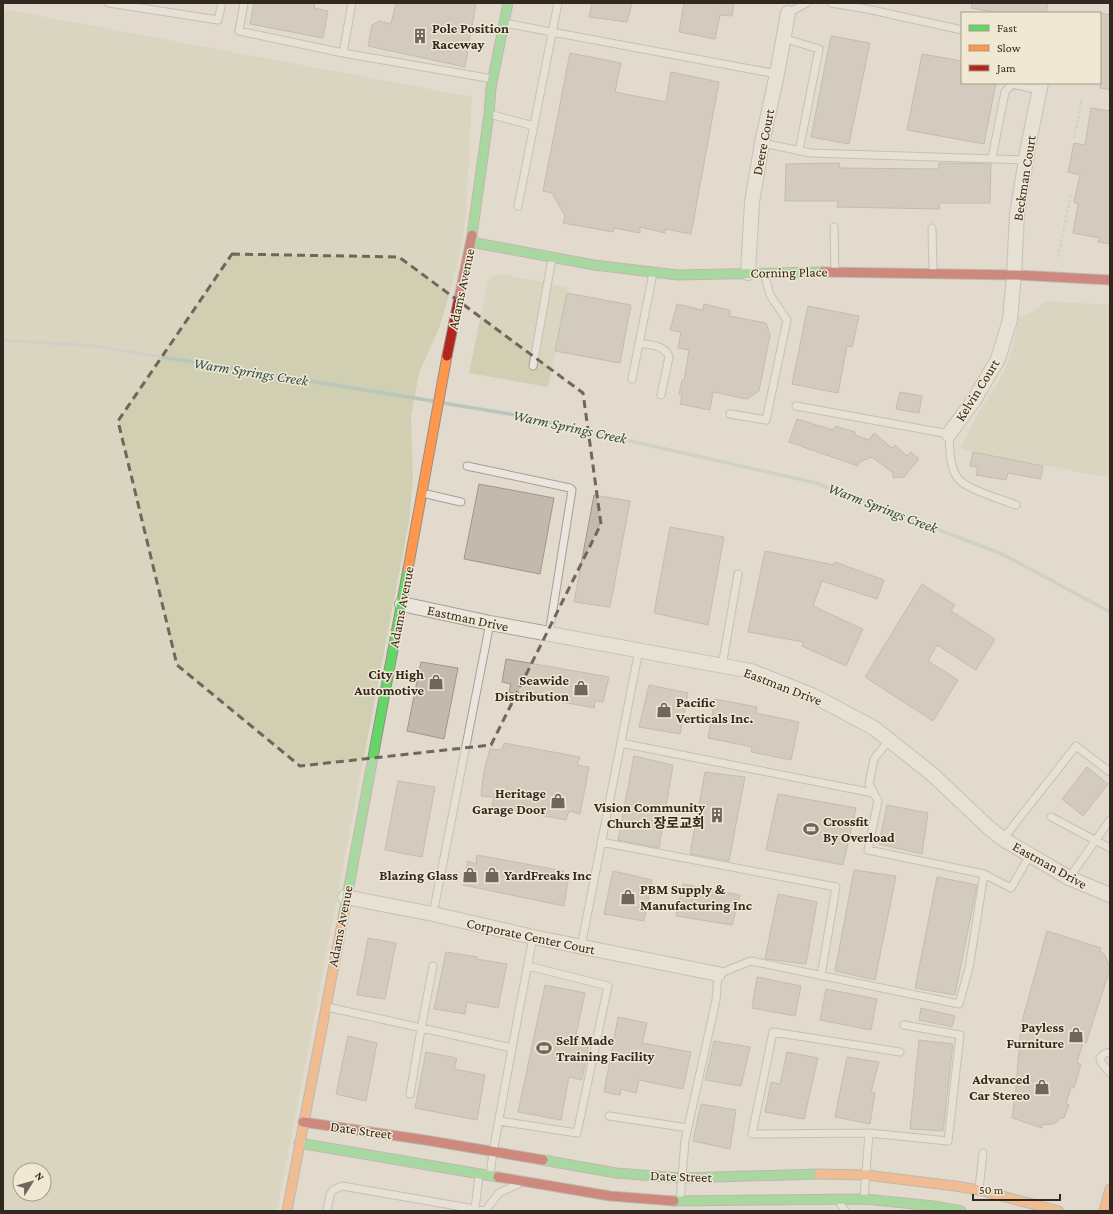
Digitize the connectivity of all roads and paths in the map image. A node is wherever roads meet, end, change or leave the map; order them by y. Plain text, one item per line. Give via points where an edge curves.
1 (109, 3) edge
2 (222, 3) edge
3 (244, 3) edge
4 (352, 3) edge
5 (508, 3) edge
6 (558, 3) edge
7 (807, 3) edge
8 (831, 3) edge
9 (788, 13) joint
10 (504, 23) junction
11 (961, 30) edge
12 (553, 32) junction
13 (783, 38) junction
14 (343, 53) junction
15 (777, 74) junction
16 (493, 79) junction
17 (1040, 86) edge
18 (1082, 98) dead end
19 (489, 114) junction
20 (534, 126) junction
21 (1074, 138) dead end
22 (762, 143) junction
23 (799, 151) junction
24 (992, 158) junction
25 (1026, 160) junction
26 (1071, 194) dead end
27 (518, 206) dead end
28 (834, 227) dead end
29 (932, 228) dead end
30 (471, 242) junction
31 (1058, 257) dead end
32 (552, 258) junction
33 (653, 272) junction
34 (835, 272) junction
35 (748, 273) junction
36 (764, 273) junction
37 (933, 274) junction
38 (1014, 275) junction
39 (1110, 280) edge
40 (639, 343) junction
41 (533, 366) dead end
42 (632, 379) dead end
43 (661, 395) dead end
44 (796, 406) dead end
45 (730, 414) dead end
46 (949, 434) junction
47 (467, 466) dead end
48 (422, 493) junction
49 (461, 502) dead end
50 (1016, 505) dead end
51 (738, 574) dead end
52 (402, 604) junction
53 (490, 623) junction
54 (549, 634) junction
55 (638, 650) junction
56 (722, 666) junction
57 (889, 740) junction
58 (621, 743) junction
59 (1110, 772) edge
60 (873, 793) junction
61 (1051, 817) dead end
62 (1110, 821) edge
63 (1003, 839) junction
64 (1095, 840) junction
65 (602, 842) junction
66 (1110, 848) edge
67 (1030, 855) junction
68 (984, 874) junction
69 (1068, 878) junction
70 (1110, 895) edge
71 (345, 897) junction
72 (433, 914) junction
73 (533, 937) junction
74 (581, 947) junction
75 (433, 966) dead end
76 (528, 966) junction
77 (718, 974) junction
78 (820, 976) junction
79 (324, 1007) junction
80 (904, 1025) dead end
81 (421, 1029) junction
82 (512, 1048) junction
83 (900, 1052) dead end
84 (1110, 1052) edge
85 (1110, 1073) edge
86 (410, 1094) dead end
87 (609, 1116) dead end
88 (499, 1121) junction
89 (304, 1122) junction
90 (688, 1128) junction
91 (869, 1134) junction
92 (299, 1144) junction
93 (493, 1152) junction
94 (983, 1153) dead end
95 (479, 1174) junction
96 (866, 1175) junction
97 (490, 1176) junction
98 (682, 1178) junction
99 (524, 1182) junction
100 (1110, 1189) edge
101 (979, 1190) junction
102 (838, 1199) junction
103 (864, 1199) junction
104 (896, 1202) junction
105 (680, 1204) junction
106 (884, 1208) dead end
107 (475, 1209) junction
108 (287, 1211) edge
109 (327, 1211) edge
110 (485, 1211) edge
111 (845, 1211) edge
112 (961, 1211) edge
113 (1059, 1211) edge
114 (1104, 1211) edge

1 - 2 lane via 218,20
3 - 14 lane via 239,31
4 - 14 lane
5 - 10 street, Adams Avenue
6 - 12 lane
7 - 9 lane
8 - 11 lane
9 - 13 street, Deere Court
10 - 12 lane
10 - 16 street, Adams Avenue
12 - 15 lane
12 - 20 lane
13 - 15 street, Deere Court
13 - 23 lane via 819,49
14 - 16 lane
15 - 22 street, Deere Court
16 - 19 street, Adams Avenue
17 - 24 lane via 1012,84 1005,92
17 - 25 street, Beckman Court
18 - 21 path
19 - 20 lane
19 - 30 street, Adams Avenue
20 - 27 lane
22 - 23 lane
22 - 35 street, Deere Court via 752,202
23 - 24 lane
24 - 25 lane
25 - 38 street, Beckman Court via 1017,214
26 - 31 path
28 - 34 lane
29 - 37 lane
30 - 32 street, Corning Place
30 - 48 street, Adams Avenue via 434,420
32 - 33 street, Corning Place
32 - 41 lane
33 - 35 street, Corning Place via 677,275
33 - 40 lane
34 - 36 street, Corning Place
34 - 37 street, Corning Place
35 - 36 street, Corning Place
36 - 45 lane via 770,295 787,320 766,420
37 - 38 street, Corning Place
38 - 39 street, Corning Place
38 - 46 street, Kelvin Court via 1010,320 998,359 974,400
40 - 42 lane
40 - 43 lane via 662,348 667,352 669,357
44 - 46 lane
46 - 50 lane via 952,464 957,477 965,485
47 - 54 lane via 572,490
48 - 49 lane
48 - 52 street, Adams Avenue
51 - 56 lane
52 - 53 street, Eastman Drive
52 - 71 street, Adams Avenue
53 - 54 street, Eastman Drive
53 - 72 lane
54 - 55 street, Eastman Drive
55 - 56 street, Eastman Drive
55 - 58 lane
56 - 57 street, Eastman Drive via 751,671 814,696 874,728
57 - 60 lane via 874,759 869,784
57 - 63 street, Eastman Drive via 932,774
58 - 60 lane
58 - 65 lane
59 - 63 lane via 1076,746
60 - 68 lane via 878,801 868,850
61 - 64 lane
62 - 64 lane
63 - 67 street, Eastman Drive
64 - 66 lane
64 - 69 lane
65 - 74 lane
65 - 78 lane via 836,887
67 - 68 lane via 1010,888
67 - 69 street, Eastman Drive
68 - 78 lane via 969,968 959,1004
69 - 70 street, Eastman Drive
71 - 72 street, Corporate Center Court
71 - 79 street, Adams Avenue
72 - 73 street, Corporate Center Court
73 - 74 street, Corporate Center Court
73 - 76 lane
74 - 77 street, Corporate Center Court
75 - 81 lane
76 - 82 lane
76 - 88 lane via 608,986 577,1133
77 - 78 lane via 752,961
77 - 90 lane via 716,1000
79 - 81 lane
79 - 89 street, Adams Avenue
80 - 91 lane via 960,1035 948,1141
81 - 82 lane
81 - 86 lane
82 - 88 lane
83 - 91 lane via 773,1032 752,1134
84 - 85 lane via 1098,1057
87 - 90 lane
88 - 93 lane
89 - 92 street, Adams Avenue
89 - 93 street, Date Street
90 - 98 lane
91 - 96 lane
92 - 95 street, Date Street
92 - 108 street, Adams Avenue
93 - 97 lane
93 - 98 street, Date Street via 616,1173
94 - 101 lane
95 - 97 street, Date Street
95 - 107 lane
96 - 98 street, Date Street
96 - 101 street, Date Street
96 - 103 lane
97 - 99 street, Date Street
98 - 105 lane
99 - 105 street, Date Street
99 - 110 lane via 500,1194
100 - 114 street
101 - 113 street, Date Street
102 - 103 street, Date Street
102 - 105 street, Date Street
102 - 111 lane
103 - 104 street, Date Street
104 - 106 lane
104 - 112 street, Date Street
107 - 109 lane via 342,1186 333,1190
107 - 110 lane

